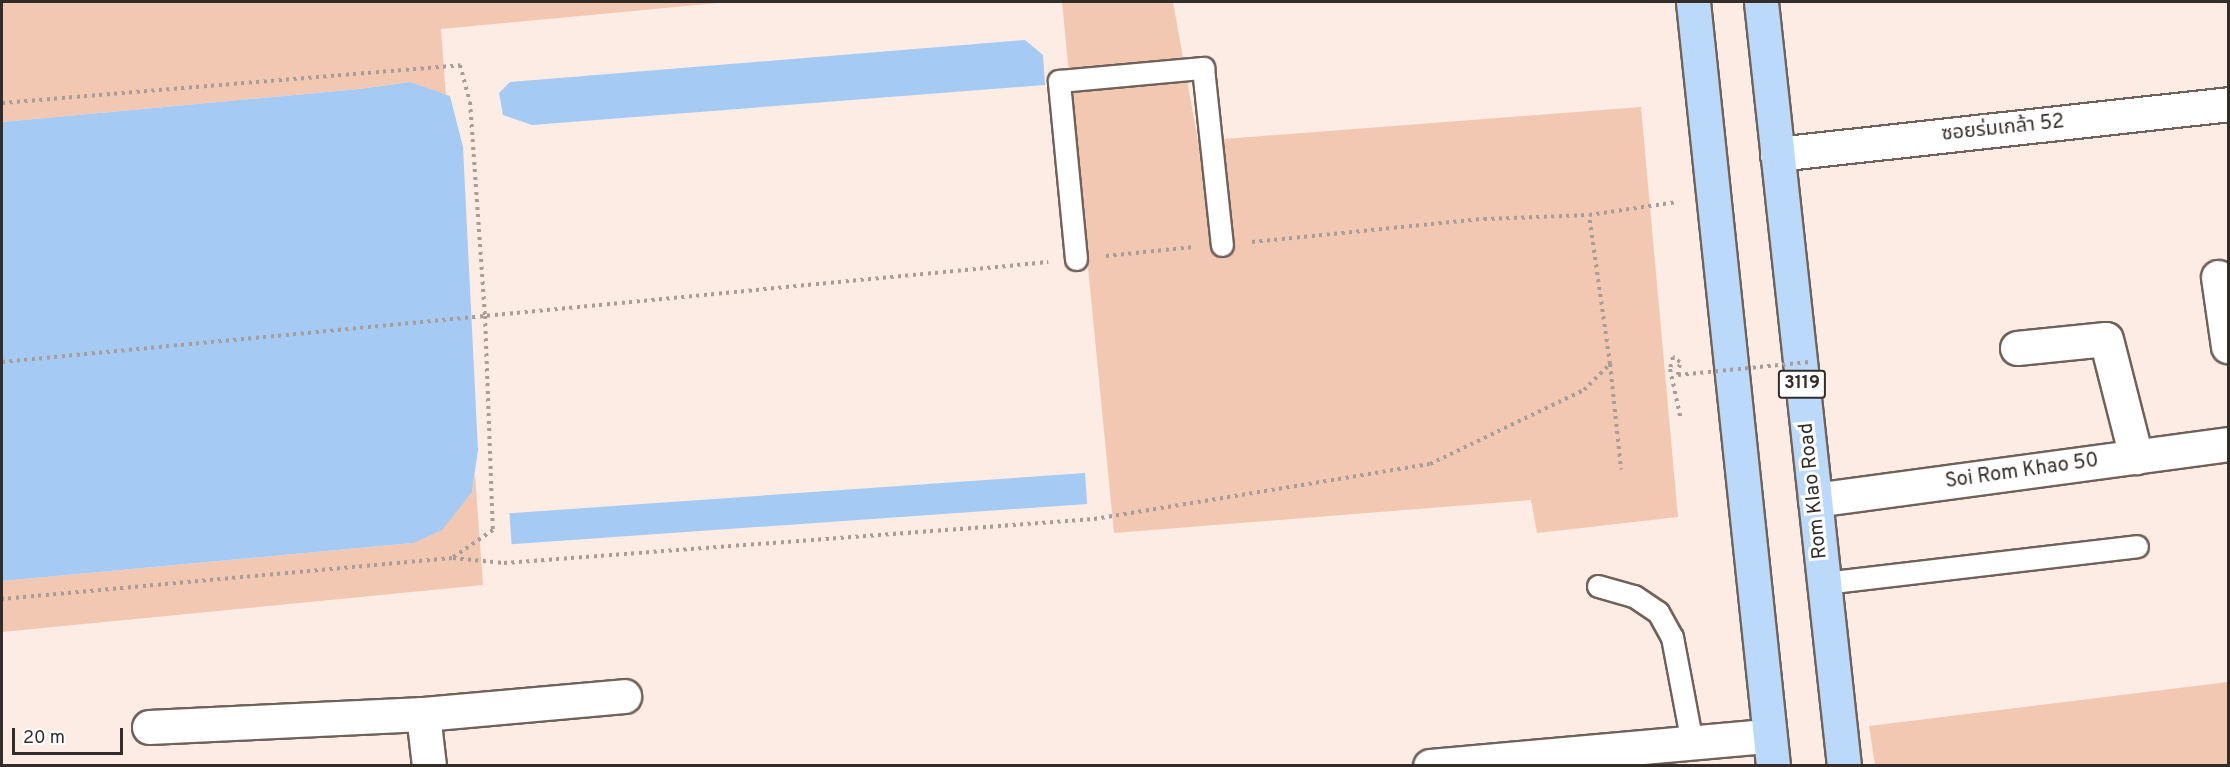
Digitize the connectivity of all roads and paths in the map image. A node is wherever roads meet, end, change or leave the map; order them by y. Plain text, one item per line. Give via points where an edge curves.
1 (1693, 2) edge
2 (1761, 2) edge
3 (2, 103) edge
4 (2229, 104) edge
5 (1777, 154) junction
6 (1589, 215) dead end
7 (1222, 245) dead end
8 (1076, 259) dead end
9 (2218, 277) dead end
10 (485, 316) junction
11 (2229, 346) edge
12 (2017, 348) dead end
13 (2, 362) edge
14 (1809, 362) dead end
15 (1610, 364) junction
16 (1681, 420) dead end
17 (2229, 444) edge
18 (2136, 457) junction
19 (1621, 469) dead end
20 (1815, 500) junction
21 (2137, 546) dead end
22 (452, 558) junction
23 (1824, 583) junction
24 (1598, 585) dead end
25 (2, 599) edge
26 (624, 696) dead end
27 (423, 714) junction
28 (149, 727) dead end
29 (1692, 743) junction
30 (1771, 751) edge
31 (429, 765) edge
32 (1430, 765) edge
33 (1844, 765) edge

1 - 30 main road
2 - 5 main road, Rom Klao Road / 3119
3 - 10 path via 460,64 470,102
4 - 5 street, ซอยร่มเกล้า 52
5 - 20 main road, Rom Klao Road / 3119
6 - 15 path
7 - 8 lane via 1203,68 1059,81
9 - 11 street
10 - 13 path
10 - 22 path via 493,530
12 - 18 street via 2106,339
14 - 16 path, bridge via 1678,375 1680,362 1673,357 1670,369
15 - 19 path
15 - 22 path via 1584,390 1430,464 1094,519 504,563
17 - 18 street, Soi Rom Khao 50
18 - 20 street, Soi Rom Khao 50
20 - 23 main road, Rom Klao Road / 3119
21 - 23 lane
22 - 25 path
23 - 33 main road, Rom Klao Road / 3119
24 - 29 lane via 1634,596 1658,612 1672,637
26 - 27 street
27 - 28 street
27 - 31 street
29 - 30 street
29 - 32 street

